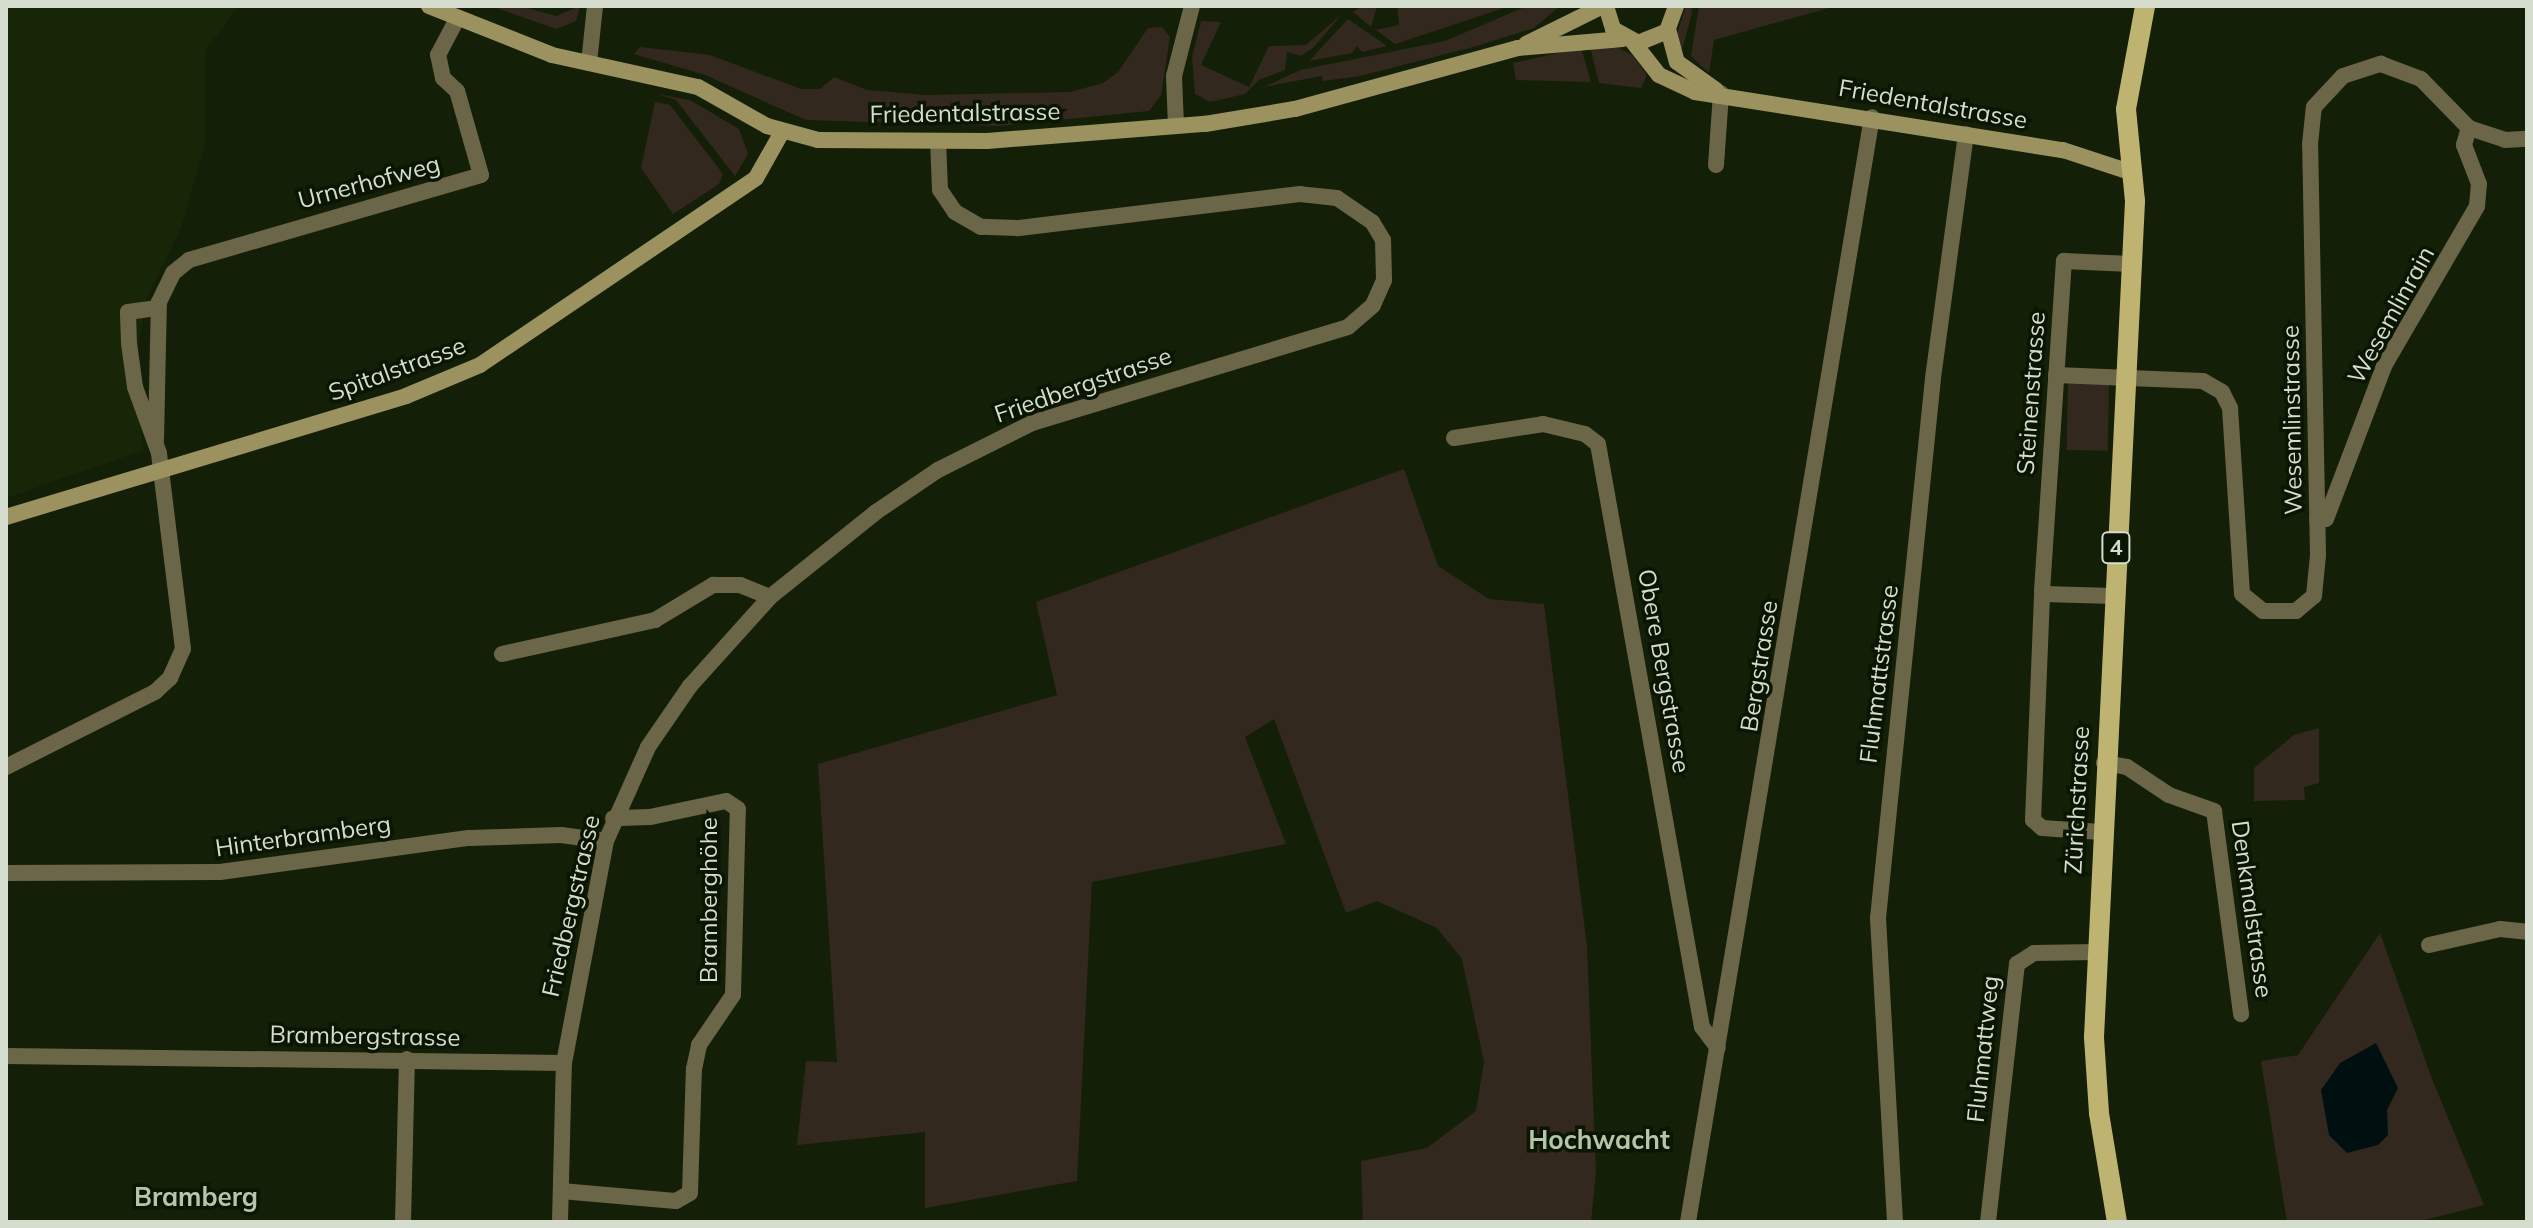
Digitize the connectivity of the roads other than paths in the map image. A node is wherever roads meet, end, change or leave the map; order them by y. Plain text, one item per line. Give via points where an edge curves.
1 (429, 6) edge
2 (595, 6) edge
3 (1192, 6) edge
4 (1604, 6) edge
5 (1676, 6) edge
6 (2145, 6) edge
7 (457, 19) junction
8 (1668, 29) junction
9 (1628, 41) junction
10 (1518, 48) junction
11 (589, 63) junction
12 (1721, 93) junction
13 (1872, 117) junction
14 (1176, 126) junction
15 (2469, 128) junction
16 (782, 132) junction
17 (1974, 135) junction
18 (2527, 139) edge
19 (938, 141) junction
20 (1716, 165) dead end
21 (2133, 173) junction
22 (2131, 264) junction
23 (158, 308) junction
24 (2056, 375) junction
25 (2124, 379) junction
26 (1454, 438) dead end
27 (156, 440) junction
28 (161, 471) junction
29 (6, 517) edge
30 (2317, 520) junction
31 (2043, 594) junction
32 (2114, 596) junction
33 (770, 597) junction
34 (502, 654) dead end
35 (2104, 763) junction
36 (6, 767) edge
37 (613, 818) junction
38 (2101, 832) junction
39 (606, 841) junction
40 (6, 873) edge
41 (2527, 932) edge
42 (2429, 945) dead end
43 (2096, 952) junction
44 (2241, 1014) dead end
45 (1718, 1048) junction
46 (6, 1056) edge
47 (407, 1059) junction
48 (564, 1063) junction
49 (561, 1191) junction
50 (403, 1222) edge
51 (560, 1222) edge
52 (1688, 1222) edge
53 (1895, 1222) edge
54 (1988, 1222) edge
55 (2117, 1222) edge

1 - 7 main road, Friedentalstrasse
2 - 11 street
3 - 14 street via 1174,76
4 - 9 main road via 1608,21
4 - 10 main road, Friedentalstrasse
5 - 8 main road
6 - 21 main road, 4 via 2126,109 2125,140
7 - 11 main road, Friedentalstrasse via 533,49
7 - 23 street, Urnerhofweg via 438,55 443,78 457,91 481,175 189,260 164,287
8 - 9 main road via 1651,41
8 - 12 main road, Friedentalstrasse via 1677,62
9 - 10 main road, Friedentalstrasse
9 - 12 main road, Friedentalstrasse via 1669,81 1695,92
10 - 14 main road, Friedentalstrasse via 1295,109
11 - 16 main road, Friedentalstrasse via 698,87
12 - 13 main road, Friedentalstrasse
12 - 20 street
13 - 17 main road, Friedentalstrasse
13 - 45 street, Bergstrasse
14 - 19 main road, Friedentalstrasse
15 - 18 street, Wesemlinstrasse via 2505,140
15 - 30 street, Wesemlinrain via 2464,145 2479,184 2477,206 2384,366 2326,519
15 - 30 street, Wesemlinstrasse via 2421,79 2381,64 2343,76 2314,107 2310,144
16 - 19 main road, Friedentalstrasse via 807,140
16 - 28 main road, Spitalstrasse via 756,178 480,365 406,396
17 - 21 main road, Friedentalstrasse via 2094,157
17 - 53 street, Fluhmattstrasse via 1933,378 1878,918
19 - 33 street, Friedbergstrasse via 940,190 955,212 981,227 1017,228 1300,194 1337,198 1359,208 1378,231 1384,280 1373,305 1348,327 1012,432 938,470
21 - 22 main road, Zürichstrasse / 4
22 - 24 street, Steinenstrasse via 2064,261
22 - 25 main road, Zürichstrasse / 4
23 - 27 street, Urnerhofweg
23 - 27 street, Urnerhofweg via 128,312 135,387 147,430
24 - 25 street
24 - 31 street, Steinenstrasse
25 - 30 street, Wesemlinstrasse via 2203,381 2222,392 2230,408 2238,580 2251,605 2285,614 2314,596
25 - 32 main road, Zürichstrasse / 4
26 - 45 street, Obere Bergstrasse via 1543,424 1576,431 1598,444 1702,1027
27 - 28 street, Urnerhofweg
28 - 29 main road, Spitalstrasse
28 - 36 street, Urnerhofweg via 182,620 183,649 170,678 155,692
31 - 32 street
31 - 38 street, Steinenstrasse via 2033,820 2042,828
32 - 35 main road, Zürichstrasse / 4
33 - 34 street via 740,585 713,585 655,620
33 - 37 street, Friedbergstrasse via 690,686 648,747
35 - 38 main road, Zürichstrasse / 4
35 - 44 street, Denkmalstrasse via 2127,767 2169,795 2214,811
37 - 39 street, Friedbergstrasse
37 - 49 street, Bramberghöhe via 650,817 726,801 738,809 733,995 699,1045 690,1193 676,1201
38 - 43 main road, Zürichstrasse / 4
39 - 40 street, Hinterbramberg via 561,835 469,838 220,872
39 - 48 street, Friedbergstrasse
41 - 42 street via 2500,929
43 - 54 street, Fluhmattweg via 2034,953 2017,964
43 - 55 main road, Zürichstrasse / 4 via 2095,1066
45 - 52 street, Bergstrasse
46 - 47 street, Brambergstrasse
47 - 48 street, Brambergstrasse
47 - 50 street
48 - 49 street
49 - 51 street

